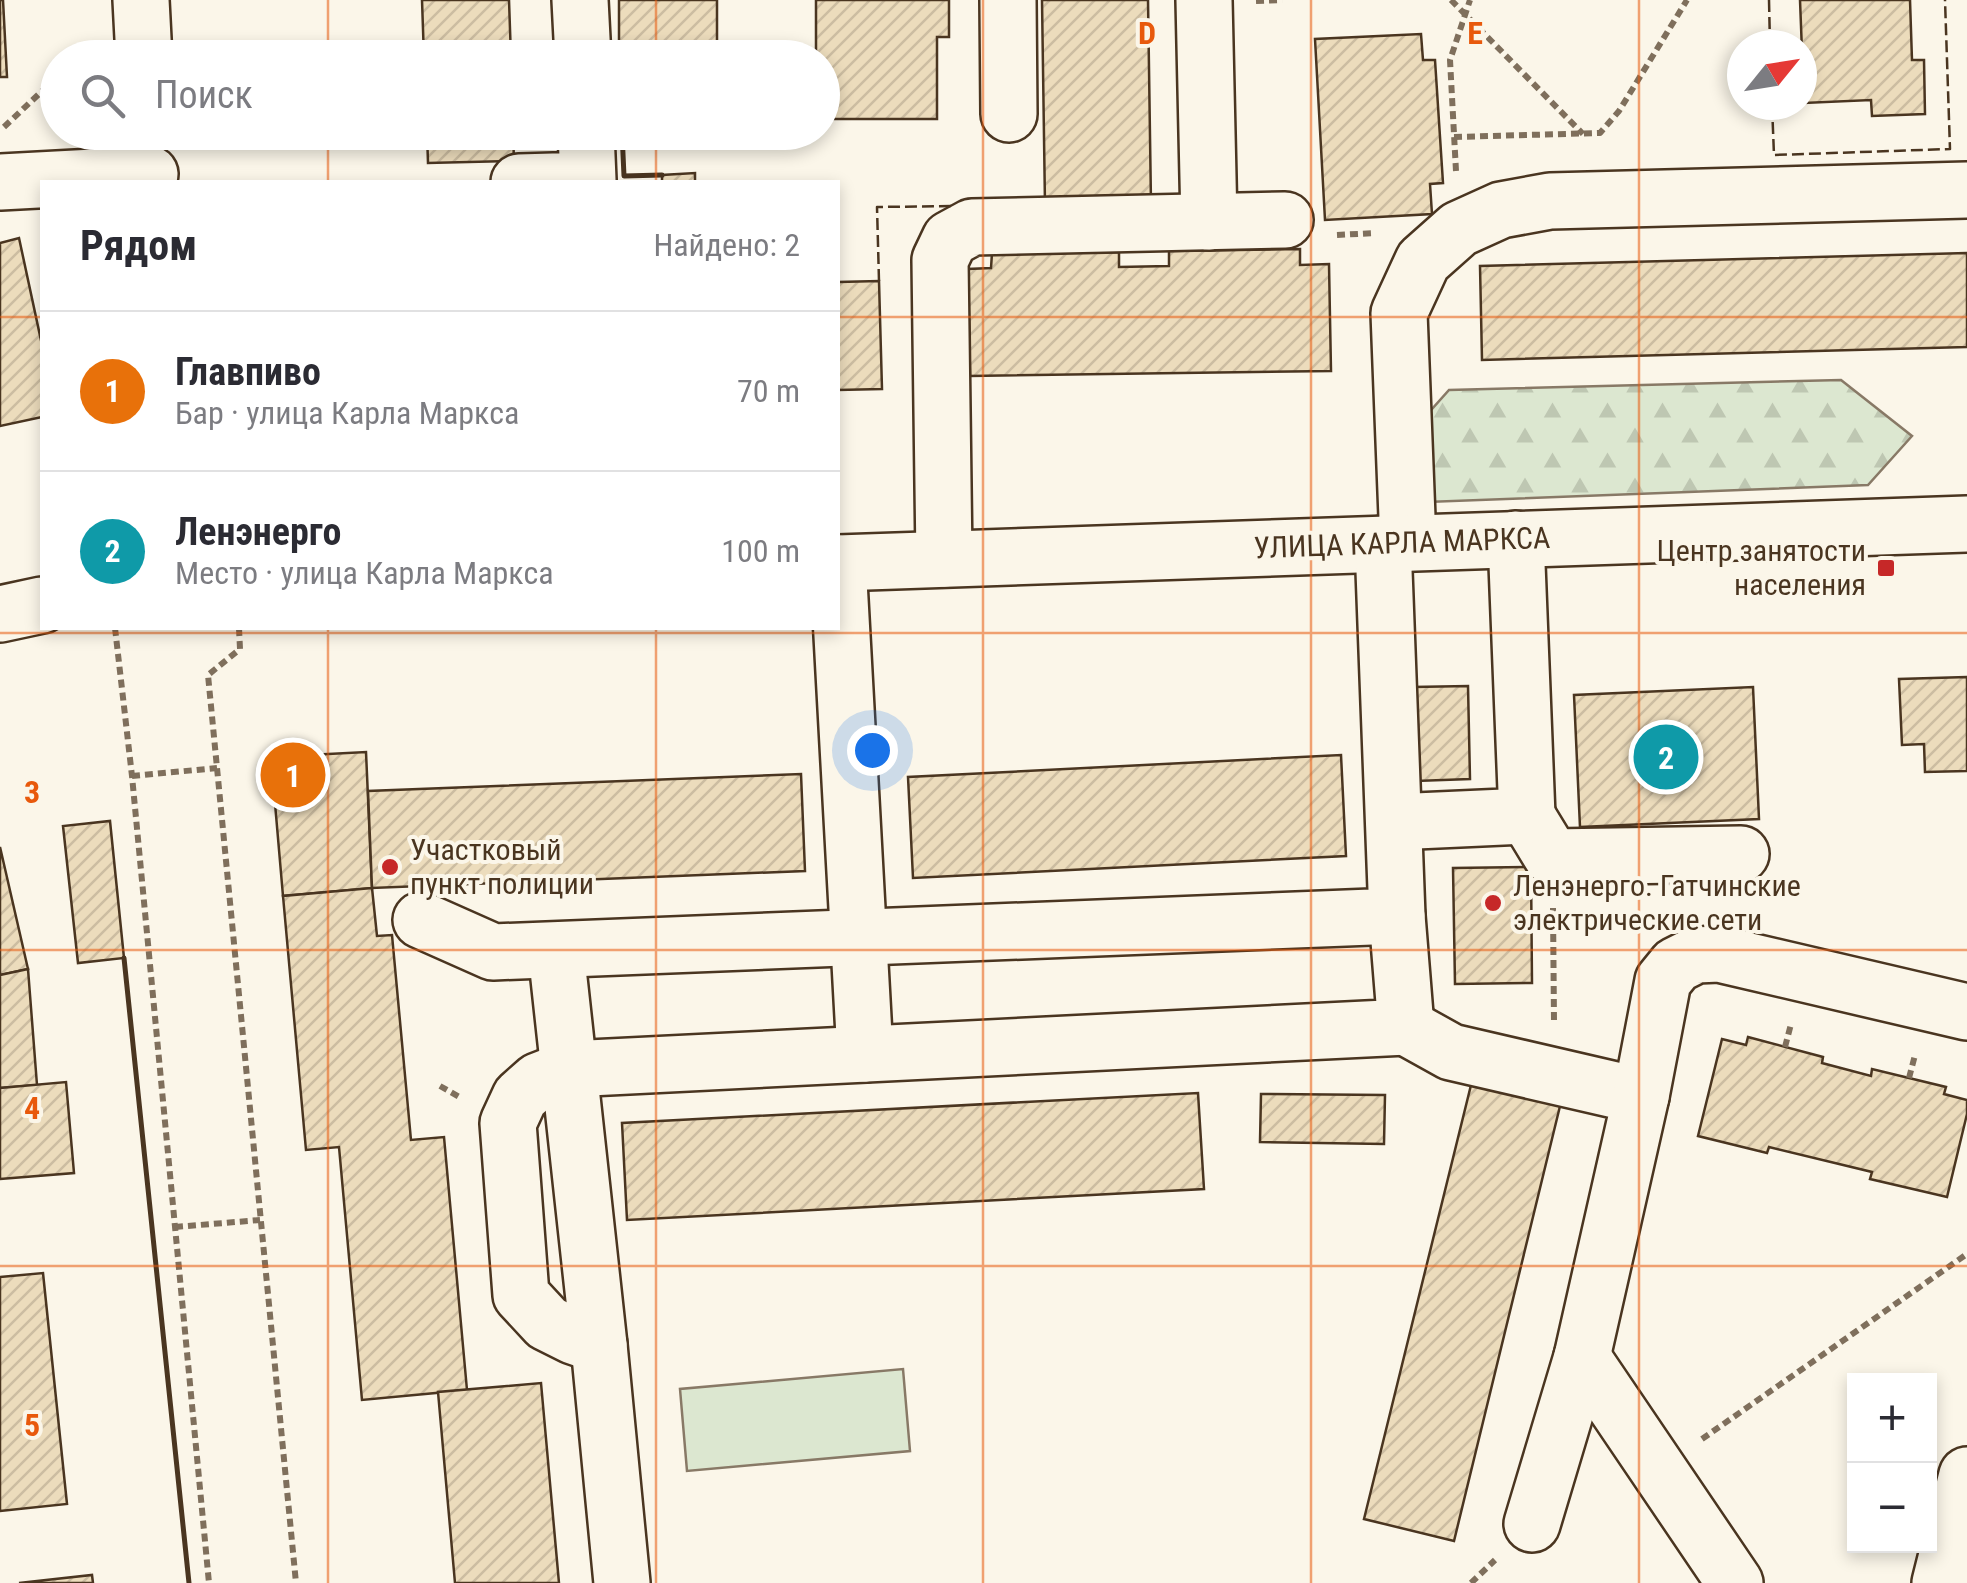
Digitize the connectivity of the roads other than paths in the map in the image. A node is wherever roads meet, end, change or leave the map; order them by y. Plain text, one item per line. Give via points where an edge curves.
1 (140, 0) edge
2 (580, 0) edge
3 (1008, 0) edge
4 (1204, 0) edge
5 (143, 40) edge
6 (582, 40) edge
7 (1009, 114) dead end
8 (150, 163) edge
9 (588, 165) edge
10 (527, 180) edge
11 (0, 182) edge
12 (1967, 190) edge
13 (1285, 220) road end
14 (1210, 222) junction
15 (1967, 524) edge
16 (1516, 539) junction
17 (1396, 544) junction
18 (944, 559) junction
19 (840, 563) edge
20 (840, 600) edge
21 (40, 605) edge
22 (0, 614) edge
23 (1394, 822) junction
24 (1540, 837) junction
25 (1741, 854) dead end
26 (1397, 916) junction
27 (421, 920) dead end
28 (858, 936) junction
29 (556, 951) junction
30 (1967, 1012) edge
31 (1406, 1027) junction
32 (865, 1054) junction
33 (569, 1070) junction
34 (1641, 1096) junction
35 (599, 1345) junction
36 (1582, 1357) junction
37 (1967, 1474) edge
38 (1532, 1524) dead end
39 (622, 1583) edge
40 (1735, 1583) edge
41 (1940, 1583) edge

1 - 5 street
2 - 6 street
3 - 7 street
4 - 14 street
8 - 11 street
9 - 10 street
12 - 17 street via 1550,201 1501,210 1459,229 1424,261 1399,313
13 - 14 street
14 - 18 street via 972,227 950,239 940,260
15 - 16 street, УЛИЦА КАРЛА МАРКСА
16 - 17 street, УЛИЦА КАРЛА МАРКСА
16 - 24 street
17 - 18 street, УЛИЦА КАРЛА МАРКСА
17 - 23 street
18 - 19 street, УЛИЦА КАРЛА МАРКСА
20 - 28 street
21 - 22 street
23 - 24 street
23 - 26 street
24 - 25 street
26 - 28 street
26 - 31 street
27 - 29 street via 493,952
28 - 29 street
28 - 32 street
29 - 33 street
30 - 34 street via 1719,954 1696,955 1663,981
31 - 32 street
31 - 34 street via 1451,1052
32 - 33 street
33 - 35 street
33 - 35 street via 520,1096 508,1123 521,1295 547,1323
34 - 36 street
35 - 39 street
36 - 38 street
36 - 40 street
37 - 41 street

